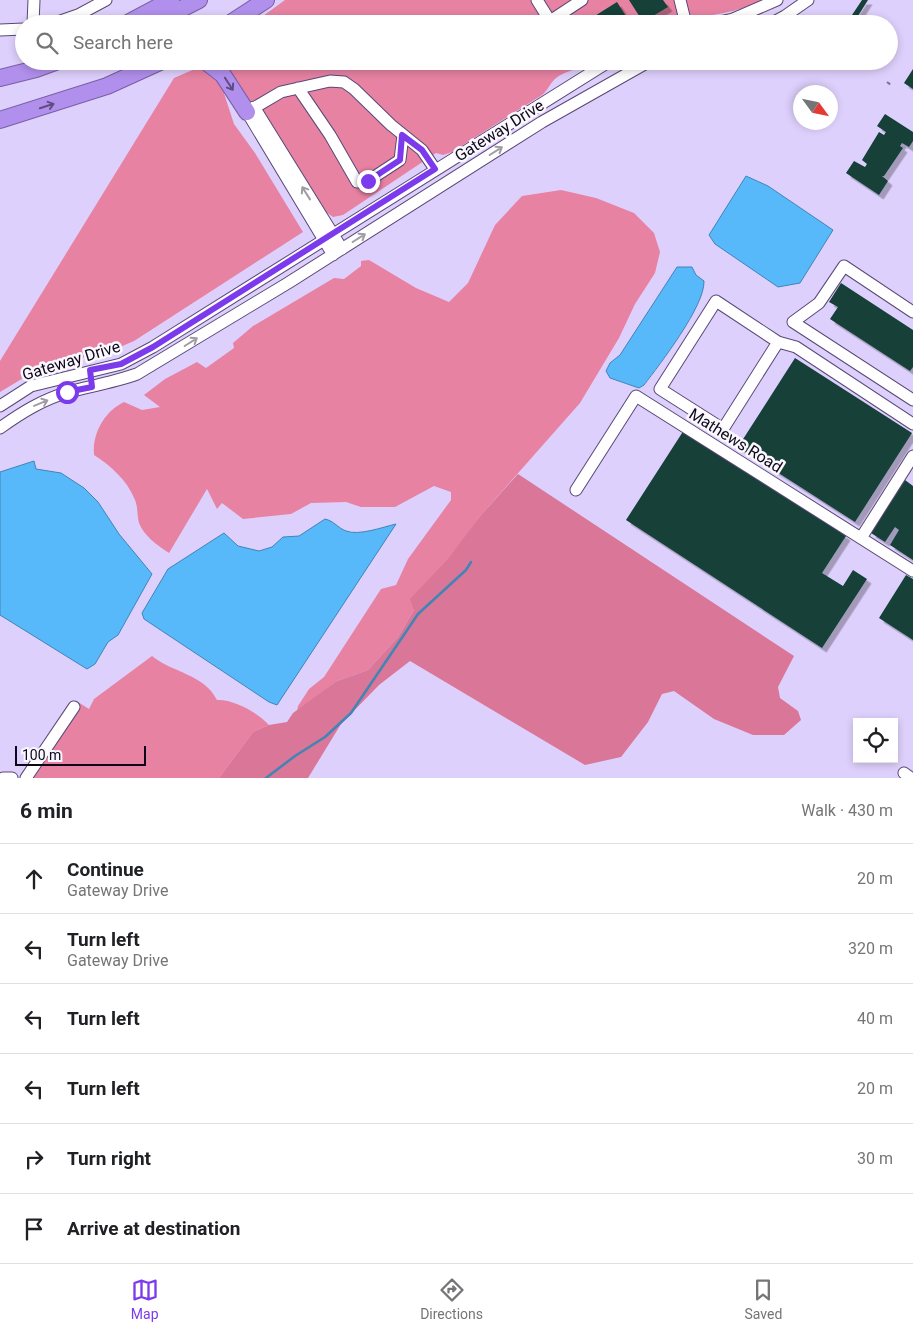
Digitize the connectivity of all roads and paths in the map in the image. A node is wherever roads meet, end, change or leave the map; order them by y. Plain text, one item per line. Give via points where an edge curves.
1 (34, 0) edge
2 (106, 0) edge
3 (171, 0) edge
4 (199, 0) edge
5 (266, 0) edge
6 (538, 0) edge
7 (582, 0) edge
8 (680, 0) edge
9 (777, 0) edge
10 (808, 0) edge
11 (33, 15) edge
12 (78, 15) edge
13 (143, 15) edge
14 (170, 15) edge
15 (243, 15) edge
16 (547, 15) edge
17 (559, 15) edge
18 (684, 15) edge
19 (742, 15) edge
20 (786, 15) edge
21 (15, 29) edge
22 (0, 30) edge
23 (15, 70) edge
24 (36, 70) edge
25 (144, 70) edge
26 (217, 70) edge
27 (595, 70) edge
28 (634, 70) edge
29 (0, 76) edge
30 (887, 82) dead end
31 (891, 85) dead end
32 (298, 88) junction
33 (566, 88) junction
34 (575, 103) junction
35 (250, 109) junction
36 (0, 120) edge
37 (402, 135) junction
38 (435, 169) junction
39 (327, 236) junction
40 (337, 252) junction
41 (913, 312) edge
42 (778, 342) junction
43 (90, 370) junction
44 (92, 387) junction
45 (913, 400) edge
46 (0, 406) edge
47 (913, 424) edge
48 (0, 428) edge
49 (723, 429) junction
50 (713, 444) junction
51 (913, 456) edge
52 (576, 490) dead end
53 (862, 538) junction
54 (913, 571) edge
55 (74, 707) dead end
56 (26, 778) edge

1 - 11 street
2 - 12 street
3 - 13 highway
4 - 14 highway
5 - 15 highway
6 - 16 street
7 - 17 street
8 - 18 street
9 - 19 street
10 - 20 street
21 - 22 street
23 - 29 highway
24 - 29 highway
36 -> 25 highway via 107,86
26 -> 35 highway
27 - 33 street, Gateway Drive
28 - 34 street, Gateway Drive
30 - 31 path
32 - 35 street via 281,92
32 - 37 street via 330,81 344,82
32 - 37 street via 357,182 368,181 400,160
33 - 34 street
33 - 38 street, Gateway Drive
40 -> 34 street, Gateway Drive
35 - 39 street
37 - 38 street via 422,150
38 - 39 street, Gateway Drive
39 - 40 street
39 - 43 street, Gateway Drive via 153,347 121,364
44 -> 40 street, Gateway Drive via 137,374
41 - 45 street via 844,266 819,303 792,322
42 - 47 street via 796,348
42 - 49 street
42 - 49 street via 716,301 660,389
43 - 44 street
43 - 46 street, Gateway Drive via 31,386
48 -> 44 street, Gateway Drive via 28,408 67,392
49 - 50 street
50 - 52 street, Mathews Road via 636,396
50 - 53 street, Mathews Road
51 - 53 street
53 - 54 street, Mathews Road
55 - 56 street

